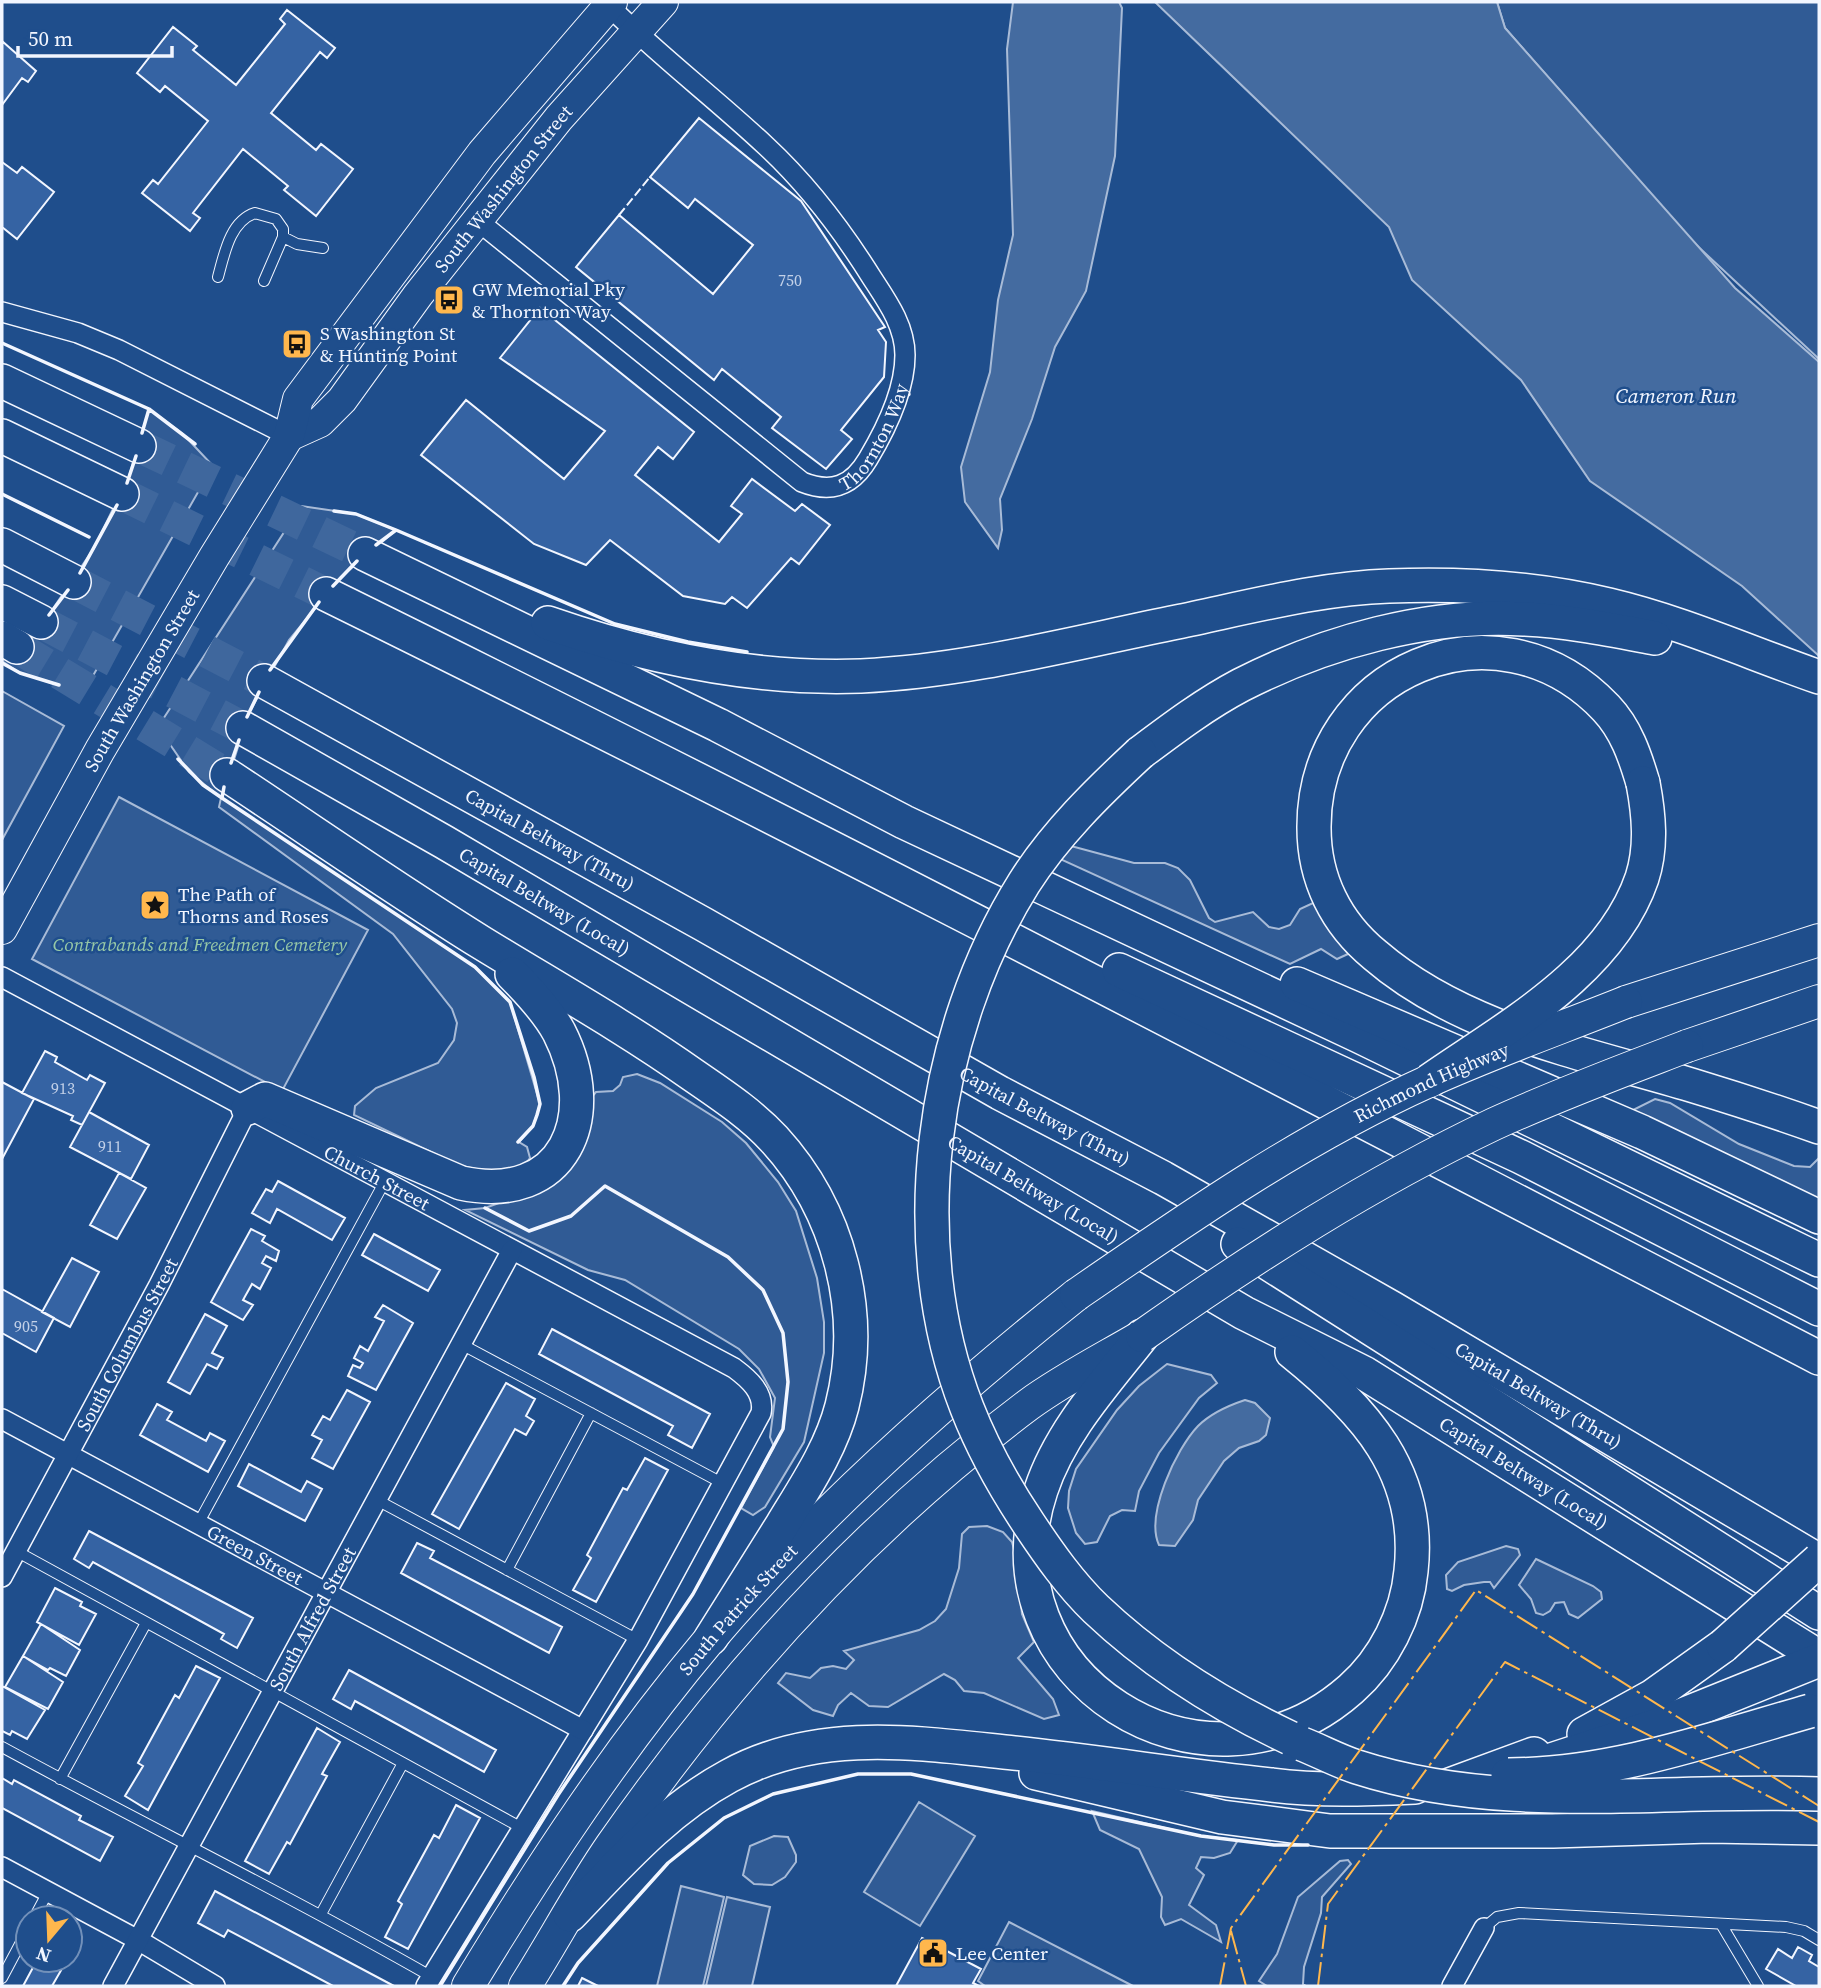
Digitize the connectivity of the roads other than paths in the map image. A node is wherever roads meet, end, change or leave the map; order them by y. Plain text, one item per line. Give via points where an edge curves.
1 (663, 2) edge
2 (610, 4) edge
3 (635, 32) junction
4 (478, 222) junction
5 (283, 237) junction
6 (323, 248) dead end
7 (218, 277) dead end
8 (264, 281) dead end
9 (2, 312) edge
10 (2, 381) edge
11 (2, 436) edge
12 (289, 436) junction
13 (139, 446) tunnel mouth
14 (122, 495) tunnel mouth
15 (2, 545) edge
16 (74, 582) tunnel mouth
17 (326, 594) tunnel mouth
18 (2, 602) edge
19 (41, 622) tunnel mouth
20 (1819, 677) edge
21 (264, 681) tunnel mouth
22 (243, 728) tunnel mouth
23 (628, 743) junction
24 (228, 775) tunnel mouth
25 (1119, 924) junction
26 (2, 929) edge
27 (472, 936) junction
28 (1819, 940) edge
29 (2, 976) edge
30 (1819, 1001) edge
31 (1429, 1081) junction
32 (1000, 1093) junction
33 (248, 1108) junction
34 (1819, 1127) edge
35 (384, 1181) junction
36 (1819, 1217) edge
37 (512, 1250) junction
38 (1819, 1260) edge
39 (1076, 1295) joint
40 (1819, 1309) edge
41 (1244, 1313) junction
42 (1142, 1336) junction
43 (461, 1343) junction
44 (1819, 1358) edge
45 (591, 1413) junction
46 (2, 1419) edge
47 (68, 1455) junction
48 (722, 1483) junction
49 (377, 1500) junction
50 (198, 1524) junction
51 (16, 1552) junction
52 (1819, 1561) edge
53 (507, 1570) junction
54 (2, 1577) edge
55 (327, 1593) junction
56 (1819, 1614) edge
57 (146, 1623) junction
58 (711, 1639) junction
59 (638, 1640) junction
60 (1819, 1658) edge
61 (272, 1692) junction
62 (1819, 1709) edge
63 (583, 1730) junction
64 (922, 1743) junction
65 (1302, 1744) junction
66 (2, 1747) edge
67 (403, 1763) junction
68 (60, 1779) junction
69 (1447, 1786) junction
70 (1819, 1794) edge
71 (523, 1828) junction
72 (1819, 1828) edge
73 (189, 1846) junction
74 (2, 1867) edge
75 (48, 1892) junction
76 (42, 1904) edge
77 (321, 1914) junction
78 (570, 1915) junction
79 (1721, 1924) junction
80 (1484, 1928) joint
81 (138, 1940) junction
82 (1819, 1940) edge
83 (14, 1955) edge
84 (2, 1978) edge
85 (429, 1981) edge
86 (113, 1986) edge
87 (215, 1986) edge
88 (468, 1986) edge
89 (525, 1986) edge
90 (1452, 1986) edge
91 (1758, 1986) edge

1 - 3 main road, South Washington Street
2 - 3 street
2 - 12 main road, South Washington Street via 482,153 378,289 298,399
3 - 4 main road, South Washington Street via 559,118
3 - 4 street, Thornton Way via 768,148 815,197 891,307 905,355 901,386 857,477 835,487 802,482
4 - 12 main road, South Washington Street via 342,400 320,422
5 - 6 lane
5 - 7 lane via 276,219 259,212 249,214 232,234
5 - 8 lane
9 - 12 street via 120,349
10 - 13 highway
11 - 14 highway
12 - 26 main road, South Washington Street via 114,727
15 - 16 highway
17 - 23 highway
18 - 19 highway
20 - 25 highway via 1611,606 1531,591 1461,585 1384,586 1287,600 915,672 813,676 725,668 632,649 579,634 365,554
20 - 65 highway, bridge via 1658,638 1521,618 1421,626 1345,644 1241,685 1140,753 1049,849 992,940 953,1048 934,1152 940,1311 967,1407 1007,1490 1063,1572 1095,1607 1130,1639 1201,1690
21 - 32 highway, Capital Beltway (Thru)
22 - 41 highway, Capital Beltway (Local)
23 - 40 highway via 1347,1074
23 - 44 highway
24 - 27 highway
25 - 36 highway via 1186,937 1642,1132
25 - 38 highway
27 - 33 highway via 534,996 558,1031 570,1061 576,1111 564,1149 551,1168 531,1181 485,1188 438,1174 265,1099
27 - 58 highway via 668,1057 739,1107 794,1164 822,1210 837,1247 846,1282 850,1349 842,1405 805,1486
28 - 31 highway, Richmond Highway, bridge via 1626,1002
29 - 33 street, Church Street
30 - 42 highway, bridge via 1674,1050 1494,1124 1321,1217
31 - 34 highway, bridge via 1502,1030 1513,1022 1523,1015 1534,1008 1590,959 1630,904 1648,846 1643,783 1624,733 1607,709 1550,667 1490,653 1459,653 1394,676 1360,704 1335,737 1322,764 1314,823 1316,859 1332,906 1375,956 1470,1013 1494,1023 1506,1027 1518,1032 1541,1041 1610,1064 1689,1084
31 - 39 highway, Richmond Highway, bridge via 1250,1177
32 - 52 highway, Capital Beltway (Thru) via 1343,1280
32 - 56 highway
33 - 35 street, Church Street
33 - 47 street, South Columbus Street
35 - 37 street, Church Street
35 - 50 lane
37 - 43 street, South Alfred Street
37 - 48 street, Church Street via 734,1368 751,1382 762,1401 761,1413
39 - 58 highway, South Patrick Street via 942,1406 856,1486
41 - 42 highway via 1347,1399 1377,1435 1406,1494 1413,1550 1398,1621 1381,1656 1362,1679 1312,1718 1263,1735 1199,1740 1152,1726 1114,1706 1064,1658 1046,1626 1035,1590 1031,1528 1051,1464
41 - 60 highway, Capital Beltway (Local) via 1364,1373
42 - 78 highway via 1031,1403 963,1456 855,1556 776,1636 712,1712 609,1850
43 - 45 lane
43 - 49 street, South Alfred Street
45 - 48 lane
45 - 53 lane
46 - 47 street, Green Street
47 - 50 street, Green Street
47 - 51 street, South Columbus Street
48 - 59 street
49 - 53 lane
49 - 55 street, South Alfred Street
50 - 55 street, Green Street
51 - 54 street, South Columbus Street
51 - 57 lane
52 - 69 highway, bridge via 1714,1652 1605,1725
53 - 59 lane
55 - 61 street, South Alfred Street
55 - 63 street, Green Street
57 - 61 lane
57 - 68 lane
58 - 88 highway, South Patrick Street via 600,1781
59 - 63 street
60 - 69 highway, bridge via 1607,1744
61 - 67 lane
61 - 73 street, South Alfred Street
62 - 65 highway, bridge via 1638,1758 1558,1773 1469,1774
63 - 71 street
64 - 69 highway, bridge via 1276,1786
64 - 72 highway via 1209,1815 1330,1831
64 - 78 highway via 849,1741 768,1760 730,1775 685,1804 640,1842
65 - 70 highway, bridge via 1355,1766 1464,1790 1628,1797
66 - 68 lane
67 - 71 lane
67 - 77 lane
68 - 73 lane
71 - 85 street
73 - 77 lane
73 - 81 street, South Alfred Street
74 - 75 street
75 - 76 lane
75 - 81 street
77 - 85 lane
78 - 89 highway
79 - 80 lane via 1518,1913 1497,1917
79 - 82 lane via 1786,1927
79 - 91 lane
80 - 90 street
81 - 86 street, South Alfred Street
81 - 87 street
83 - 84 lane

